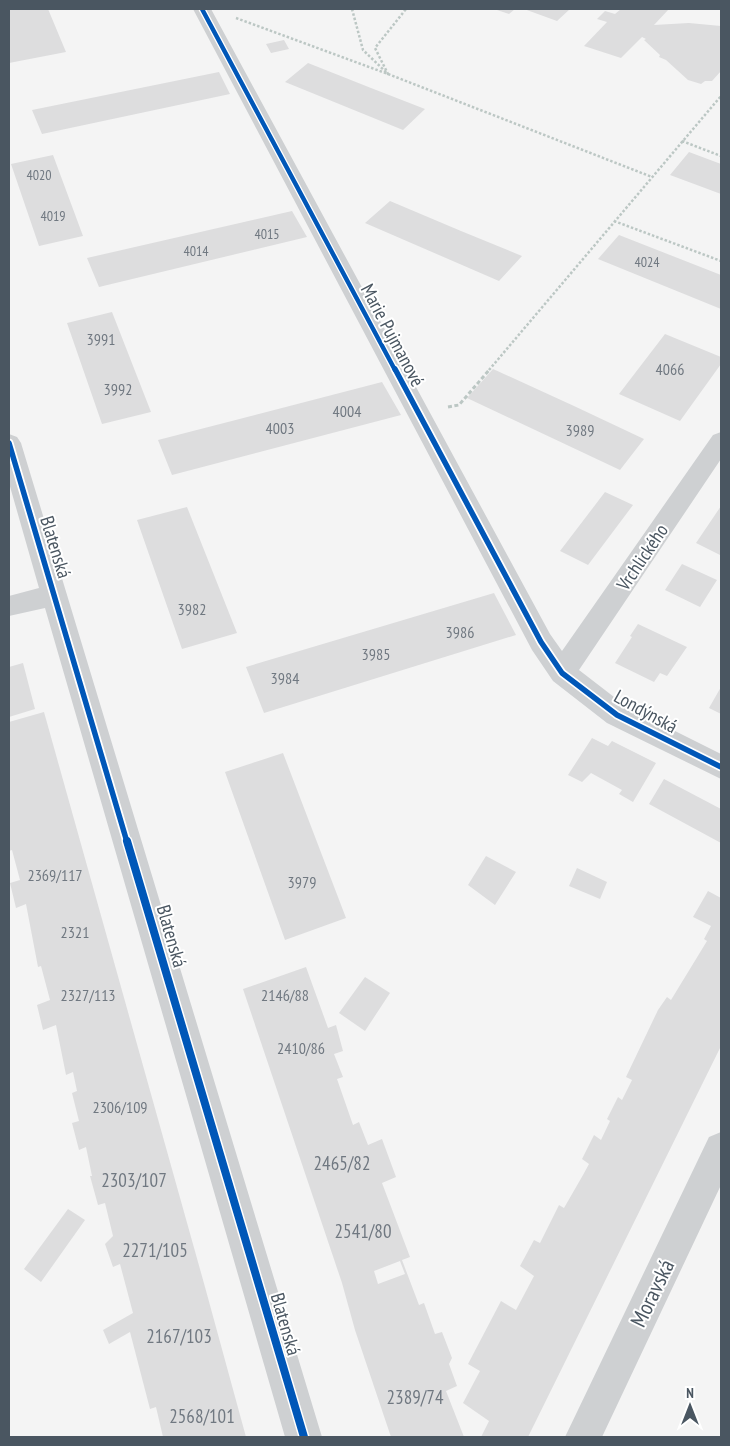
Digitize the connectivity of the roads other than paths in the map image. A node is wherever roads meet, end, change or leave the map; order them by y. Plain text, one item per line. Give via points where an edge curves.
1 (203, 12) edge
2 (721, 441) edge
3 (9, 443) edge
4 (56, 595) junction
5 (9, 606) edge
6 (562, 673) junction
7 (721, 767) edge
8 (721, 1148) edge
9 (304, 1437) edge
10 (583, 1437) edge

1 - 6 street, Marie Pujmanové via 542,642
2 - 6 street, Vrchlického
3 - 4 street, Blatenská
4 - 5 street
4 - 9 street, Blatenská
6 - 7 street, Londýnská via 617,715
8 - 10 street, Moravská

